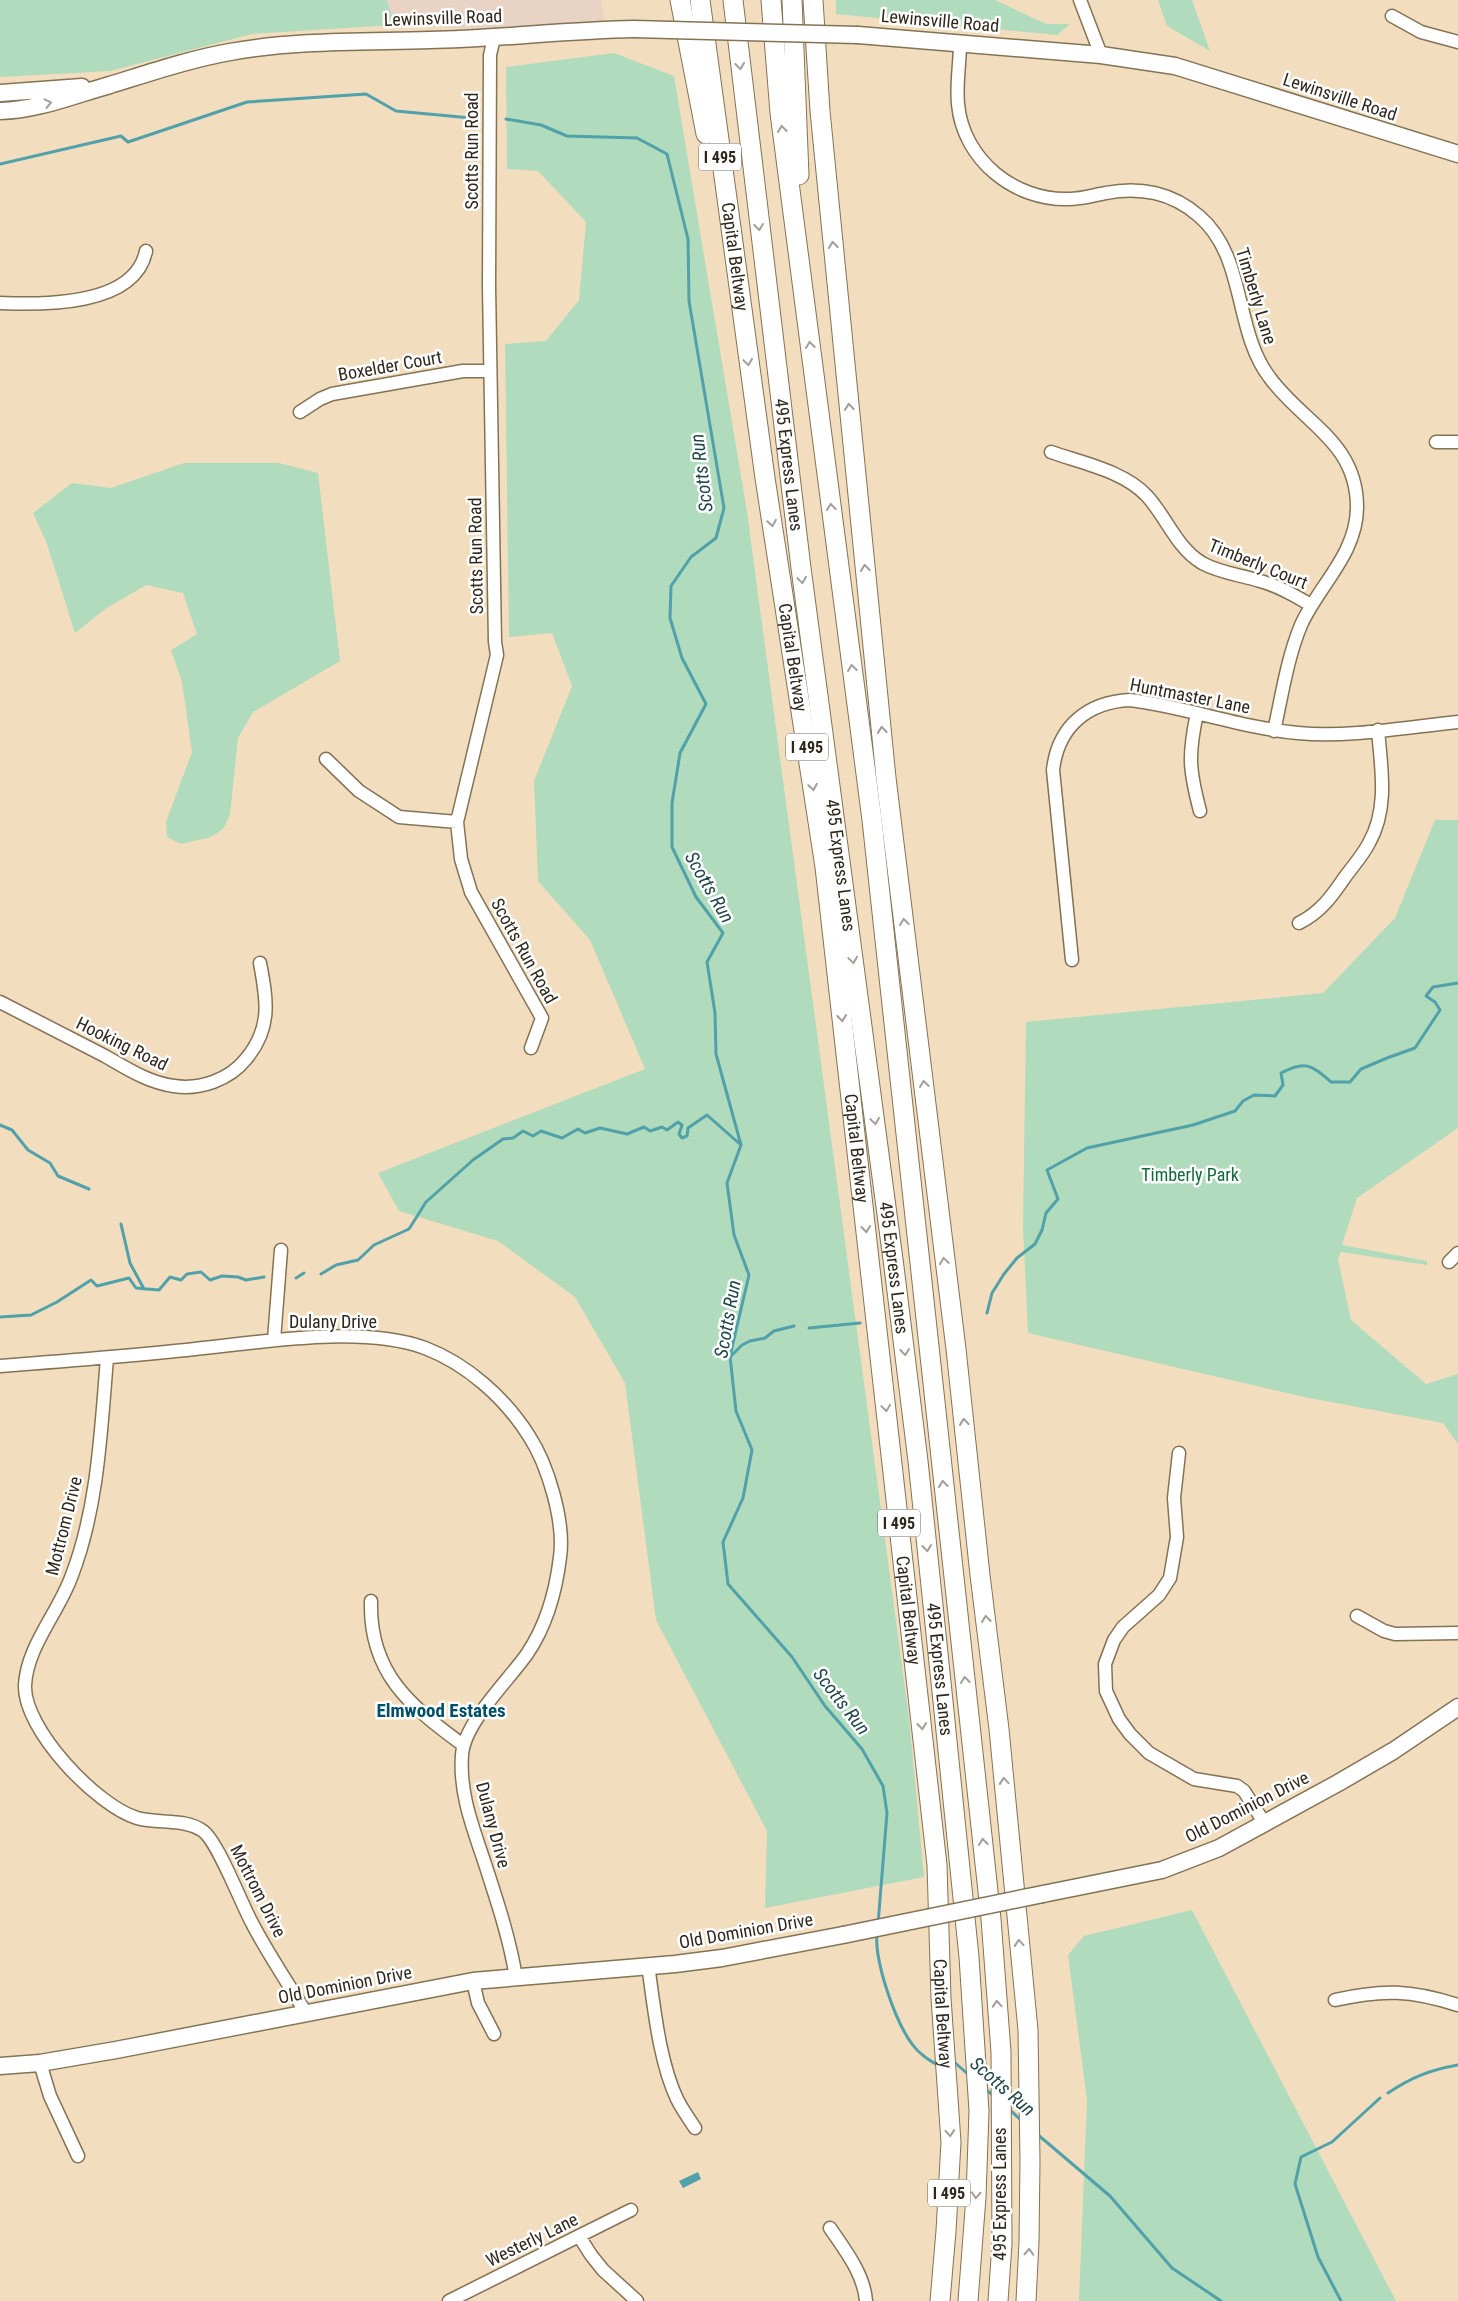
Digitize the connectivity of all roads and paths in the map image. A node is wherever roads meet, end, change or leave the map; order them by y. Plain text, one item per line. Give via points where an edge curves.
1 (680, 0) edge
2 (700, 0) edge
3 (733, 0) edge
4 (771, 0) edge
5 (792, 0) edge
6 (813, 0) edge
7 (1080, 0) edge
8 (1392, 16) dead end
9 (494, 38) junction
10 (1458, 42) edge
11 (960, 43) junction
12 (1100, 55) junction
13 (109, 85) junction
14 (0, 91) edge
15 (0, 111) edge
16 (1458, 154) edge
17 (146, 251) dead end
18 (804, 299) junction
19 (0, 303) edge
20 (741, 314) junction
21 (490, 371) junction
22 (300, 412) dead end
23 (1436, 442) dead end
24 (1458, 442) edge
25 (1051, 452) dead end
26 (1312, 605) junction
27 (1197, 713) junction
28 (1458, 722) edge
29 (1378, 730) junction
30 (1274, 731) junction
31 (326, 759) dead end
32 (1200, 811) dead end
33 (457, 822) junction
34 (1299, 922) dead end
35 (1072, 960) dead end
36 (260, 963) dead end
37 (0, 1002) edge
38 (531, 1048) dead end
39 (281, 1250) dead end
40 (274, 1340) junction
41 (107, 1358) junction
42 (0, 1366) edge
43 (1180, 1454) dead end
44 (371, 1601) dead end
45 (1357, 1616) dead end
46 (1458, 1633) edge
47 (1458, 1707) edge
48 (463, 1745) junction
49 (1265, 1824) junction
50 (648, 1965) junction
51 (516, 1978) junction
52 (473, 1981) junction
53 (1335, 2000) dead end
54 (1458, 2005) edge
55 (306, 2013) junction
56 (494, 2034) dead end
57 (40, 2063) junction
58 (0, 2066) edge
59 (696, 2128) dead end
60 (78, 2156) dead end
61 (631, 2210) dead end
62 (830, 2228) dead end
63 (579, 2236) junction
64 (448, 2301) edge
65 (637, 2301) edge
66 (866, 2301) edge
67 (940, 2301) edge
68 (968, 2301) edge
69 (998, 2301) edge
70 (1026, 2301) edge

1 - 20 highway
2 - 20 highway, Capital Beltway / I 495
3 -> 68 highway, 495 Express Lanes / I 495 via 770,324 918,1461 974,2029 979,2111
18 -> 4 highway, 495 Express Lanes via 774,65
5 - 18 highway
70 -> 6 highway via 1030,2161 1028,2030 999,1729 956,1349 886,778 820,111
7 - 12 street
8 - 10 street via 1420,32
9 - 11 main road, Lewinsville Road, bridge via 577,30 634,29 858,35
9 - 13 main road, Lewinsville Road via 350,41 260,47 221,54
9 - 21 street, Scotts Run Road via 490,55 489,118
11 - 12 main road, Lewinsville Road
11 - 26 street, Timberly Lane via 958,104 961,120 974,150 997,175 1025,192 1055,199 1123,190 1155,192 1186,206 1200,217 1220,242 1258,360 1281,392 1337,446 1352,474 1357,508 1352,539
12 - 16 main road, Lewinsville Road via 1150,61 1206,74
13 - 14 main road, Lewinsville Road
15 -> 13 main road, Lewinsville Road via 70,98
17 - 19 street via 142,266 118,287 48,304
69 -> 18 highway, 495 Express Lanes via 1002,2244 1001,2052 979,1807 872,820
20 -> 67 highway, Capital Beltway / I 495 via 826,867 937,1865 941,1998 951,2142
21 - 22 street, Boxelder Court via 463,371 332,394
21 - 33 street, Scotts Run Road via 497,655
23 - 24 street
25 - 26 street, Timberly Court via 1135,486 1156,508 1179,543 1204,564 1281,589
26 - 30 street, Timberly Lane via 1294,646
27 - 30 street, Huntmaster Lane
27 - 32 street via 1190,762
27 - 35 street, Huntmaster Lane via 1142,701 1115,701 1090,710 1076,721 1059,744 1053,770
28 - 29 street, Huntmaster Lane
29 - 30 street, Huntmaster Lane via 1324,734
29 - 34 street via 1382,793 1376,827 1369,843 1328,902
31 - 33 street via 359,791 399,818
33 - 38 street, Scotts Run Road via 461,859 471,892 542,1018
36 - 37 street, Hooking Road via 266,1010 260,1037 241,1065 230,1074 203,1085 176,1087 143,1076
39 - 40 street
40 - 41 street, Dulany Drive
40 - 48 street, Dulany Drive via 360,1337 425,1348 448,1359 485,1385 524,1428 539,1452 559,1529 561,1554 557,1577 537,1638 470,1728
41 - 42 street, Dulany Drive
41 - 55 street, Mottrom Drive via 97,1466 87,1521 72,1576 30,1661 26,1702 40,1730 57,1752 104,1801 122,1813 138,1818 194,1826 211,1839 253,1926
43 - 49 street via 1174,1498 1177,1537 1170,1578 1159,1594 1123,1627 1114,1640 1104,1664 1106,1691 1118,1719 1149,1753 1194,1778 1237,1786 1244,1791
44 - 48 street via 377,1647 396,1685 424,1716
45 - 46 street via 1396,1634
47 - 49 main road, Old Dominion Drive via 1393,1751
48 - 51 street, Dulany Drive via 461,1764 467,1812 510,1942
49 - 50 main road, Old Dominion Drive, bridge via 1219,1848 1162,1870 722,1958
50 - 51 main road, Old Dominion Drive
50 - 59 street via 668,2078
51 - 52 main road, Old Dominion Drive
52 - 55 main road, Old Dominion Drive
52 - 56 street via 478,2003
53 - 54 street via 1374,1992 1397,1992
55 - 57 main road, Old Dominion Drive
57 - 58 main road, Old Dominion Drive
57 - 60 street via 50,2096
61 - 63 street, Westerly Lane
62 - 66 street via 861,2279
63 - 64 street, Westerly Lane
63 - 65 street via 603,2270

